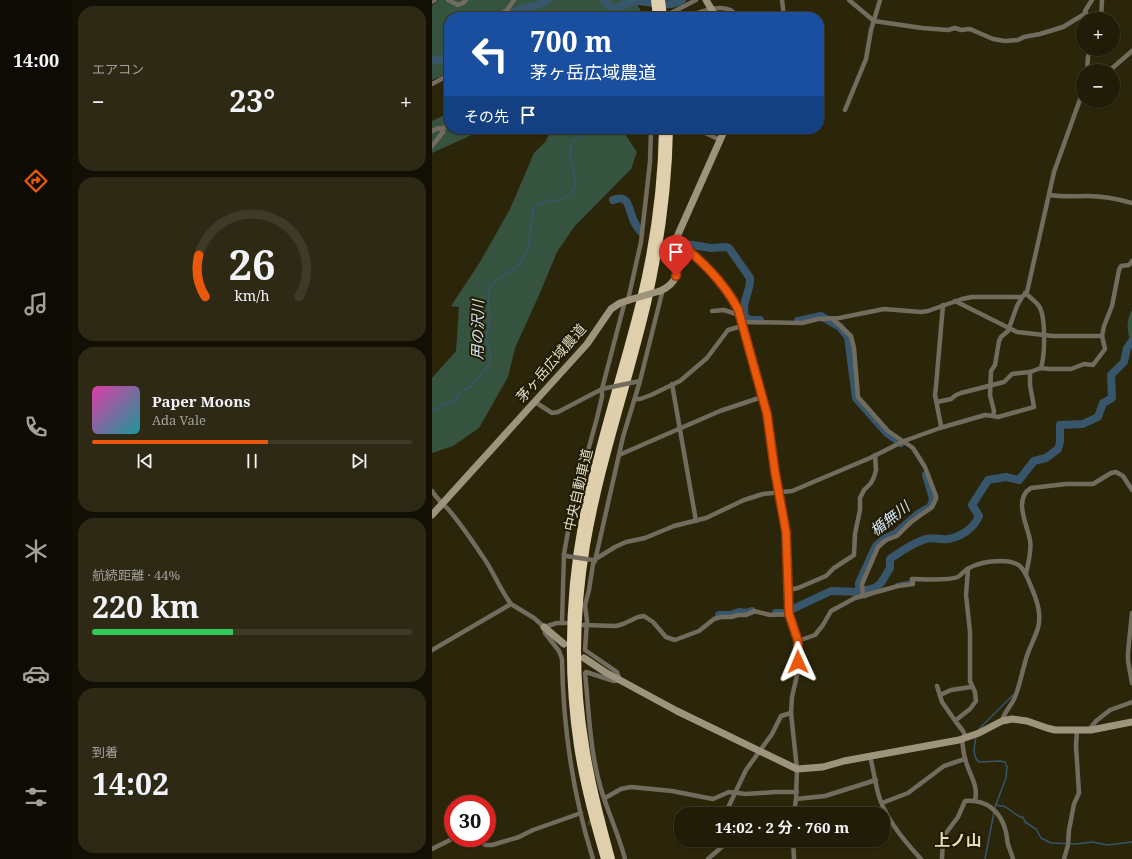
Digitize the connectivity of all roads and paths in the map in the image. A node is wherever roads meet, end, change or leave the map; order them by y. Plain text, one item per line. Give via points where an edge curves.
1 (435, 0) edge
2 (448, 0) edge
3 (466, 0) edge
4 (514, 0) edge
5 (654, 0) edge
6 (661, 0) edge
7 (696, 0) edge
8 (706, 0) edge
9 (782, 0) edge
10 (849, 0) edge
11 (880, 0) edge
12 (1102, 0) edge
13 (1090, 1) edge
14 (432, 2) edge
15 (504, 12) edge
16 (656, 12) edge
17 (662, 12) edge
18 (671, 12) edge
19 (699, 12) edge
20 (713, 12) edge
21 (735, 12) edge
22 (783, 12) edge
23 (1086, 12) edge
24 (1101, 12) edge
25 (1076, 19) edge
26 (874, 21) junction
27 (1132, 51) edge
28 (1117, 64) edge
29 (444, 78) edge
30 (432, 84) edge
31 (1077, 108) edge
32 (845, 110) dead end
33 (444, 128) edge
34 (441, 129) junction
35 (432, 131) edge
36 (651, 134) edge
37 (662, 134) edge
38 (669, 134) edge
39 (707, 134) edge
40 (723, 134) edge
41 (720, 140) junction
42 (432, 146) edge
43 (1049, 195) junction
44 (1132, 203) edge
45 (676, 240) junction
46 (1132, 261) edge
47 (662, 290) junction
48 (1024, 295) junction
49 (627, 300) junction
50 (954, 301) junction
51 (943, 306) junction
52 (712, 311) dead end
53 (739, 315) junction
54 (831, 319) junction
55 (741, 324) junction
56 (1009, 328) junction
57 (1044, 336) junction
58 (1102, 336) junction
59 (1041, 368) junction
60 (1030, 372) junction
61 (640, 381) junction
62 (672, 384) junction
63 (991, 385) junction
64 (602, 389) junction
65 (762, 397) junction
66 (635, 399) junction
67 (535, 402) junction
68 (937, 402) junction
69 (993, 416) junction
70 (940, 428) junction
71 (680, 429) junction
72 (904, 441) junction
73 (619, 455) junction
74 (875, 455) junction
75 (1132, 490) edge
76 (432, 491) edge
77 (779, 493) junction
78 (443, 505) junction
79 (432, 515) edge
80 (696, 520) junction
81 (565, 556) junction
82 (594, 560) junction
83 (968, 569) junction
84 (1026, 574) junction
85 (789, 590) junction
86 (862, 596) junction
87 (511, 604) junction
88 (1132, 613) edge
89 (789, 614) junction
90 (585, 626) junction
91 (544, 628) junction
92 (798, 641) junction
93 (564, 644) dead end
94 (432, 650) edge
95 (584, 658) dead end
96 (620, 680) junction
97 (1132, 683) edge
98 (937, 686) dead end
99 (971, 687) junction
100 (940, 695) junction
101 (1132, 702) edge
102 (791, 713) junction
103 (1002, 721) junction
104 (956, 722) junction
105 (1132, 722) edge
106 (1077, 730) junction
107 (1089, 730) junction
108 (964, 739) junction
109 (760, 752) junction
110 (870, 756) junction
111 (965, 759) junction
112 (797, 769) junction
113 (876, 780) junction
114 (734, 792) junction
115 (796, 792) junction
116 (605, 798) junction
117 (796, 799) junction
118 (975, 800) junction
119 (882, 803) junction
120 (728, 807) edge
121 (795, 807) edge
122 (580, 813) junction
123 (444, 843) edge
124 (496, 844) edge
125 (719, 847) edge
126 (793, 847) edge
127 (432, 849) edge
128 (592, 859) edge
129 (605, 859) edge
130 (611, 859) edge
131 (625, 859) edge
132 (708, 859) edge
133 (794, 859) edge
134 (921, 859) edge
135 (942, 859) edge
136 (1013, 859) edge
137 (1064, 859) edge

1 - 14 street
2 - 3 street via 458,5
4 - 15 street
5 - 16 highway, bridge
6 - 17 highway, bridge
7 - 18 street
8 - 20 street, bridge
9 - 22 street
10 - 26 street
11 - 26 street
12 - 24 street
13 - 23 street
19 - 21 street via 717,5 726,6
25 - 26 street via 1063,27 1018,40 1005,41 970,30 922,28
26 - 32 street via 866,60
27 - 28 street
29 - 30 street
31 - 43 street via 1054,172
33 - 34 street
34 - 35 street
34 - 42 street via 443,132
36 - 49 street via 641,242
37 - 129 highway, 中央自動車道 via 659,187 649,260 590,488 572,604 571,662 577,740 589,803
38 - 130 highway, 中央自動車道 via 664,202 655,261 592,515 585,547 579,604 578,662 584,745 595,801
39 - 41 street
40 - 41 street
41 - 45 street
43 - 44 street via 1102,197
43 - 48 street
45 - 47 street via 677,270 673,281
45 - 53 street via 704,263 730,295
46 - 58 street via 1129,266 1121,266 1119,270 1112,306
47 - 49 street, 茅ヶ岳広域農道, bridge
47 - 61 street
48 - 50 street
48 - 56 street
48 - 57 street via 1039,307 1043,318
49 - 64 street
49 - 67 street, 茅ヶ岳広域農道 via 611,309 587,344
50 - 51 street
50 - 56 street
51 - 54 street via 921,312 884,309
51 - 68 street
52 - 53 street via 724,310
53 - 55 street
54 - 55 street via 802,323
54 - 72 street via 851,336 858,397 888,431
55 - 62 street via 728,330 707,358 680,381
55 - 65 street
56 - 57 street via 1017,332
56 - 63 street via 999,341 995,365 991,371
57 - 58 street
57 - 59 street
58 - 59 street via 1105,349 1093,365 1084,364 1071,369
59 - 60 street
60 - 63 street via 1012,374 1004,382
60 - 69 street via 1034,407 998,417
61 - 64 street, bridge
61 - 66 street
62 - 66 street via 651,395
62 - 71 street
63 - 68 street
63 - 69 street
64 - 67 street via 558,412 552,413
64 - 81 street via 597,418 572,509
65 - 71 street via 720,411
65 - 77 street
66 - 73 street
67 - 78 street, 茅ヶ岳広域農道
68 - 70 street
69 - 70 street via 985,415
70 - 72 street
71 - 73 street
71 - 80 street
72 - 74 street
72 - 86 street via 913,448 925,467 936,499 932,508 911,522 897,536 886,540 878,547 862,584
73 - 82 street
74 - 77 street
74 - 85 street via 874,477 860,498 854,555 826,576
75 - 84 street via 1123,476 1116,472 1093,484 1066,484 1027,490 1022,498 1030,541
76 - 78 street
77 - 80 street via 748,498 706,518
77 - 85 street via 786,532
78 - 79 street, 茅ヶ岳広域農道
78 - 87 street via 482,555 502,593
80 - 82 street via 626,542
81 - 82 street, bridge
81 - 91 street via 564,622
82 - 90 street via 585,605
83 - 84 street via 998,560 1019,564
83 - 86 street via 958,577 912,581 912,584
83 - 99 street via 966,595
84 - 103 street via 1038,604 1039,622 1017,692
85 - 89 street
86 - 92 street via 831,612 815,635
87 - 91 street via 534,618
87 - 94 street
88 - 97 street via 1128,652
89 - 90 street via 770,615 754,611 746,615 721,617 714,619 699,631 675,640 666,637 644,616 616,626
89 - 92 street
90 - 96 street via 585,650 617,672
91 - 93 street
91 - 122 street via 562,659 566,727
92 - 102 street via 798,671
95 - 96 street
96 - 109 street
96 - 116 street via 614,681 585,673 592,744
98 - 100 street
99 - 100 street via 951,690
99 - 104 street via 975,692 976,701
100 - 104 street
101 - 107 street via 1110,710 1096,720
102 - 109 street via 781,716
102 - 112 street
103 - 106 street via 1020,719 1047,728
103 - 108 street
104 - 108 street via 963,731
105 - 107 street
106 - 107 street
106 - 137 street via 1079,794 1074,804
108 - 110 street
108 - 111 street
109 - 112 street
109 - 114 street
110 - 112 street via 823,767
110 - 113 street
111 - 118 street via 975,784
111 - 119 street via 944,766 908,793
112 - 115 street
113 - 117 street via 825,796
113 - 119 street
114 - 115 street
114 - 116 street via 710,799 690,794 631,788 621,789
114 - 120 street
115 - 117 street
116 - 131 street via 609,818
117 - 121 street
118 - 135 street via 965,801 958,817 943,837
118 - 136 street via 990,806 997,814 1006,832
119 - 134 street via 900,834
122 - 124 street
122 - 128 street via 585,824
123 - 127 street
125 - 132 street
126 - 133 street

